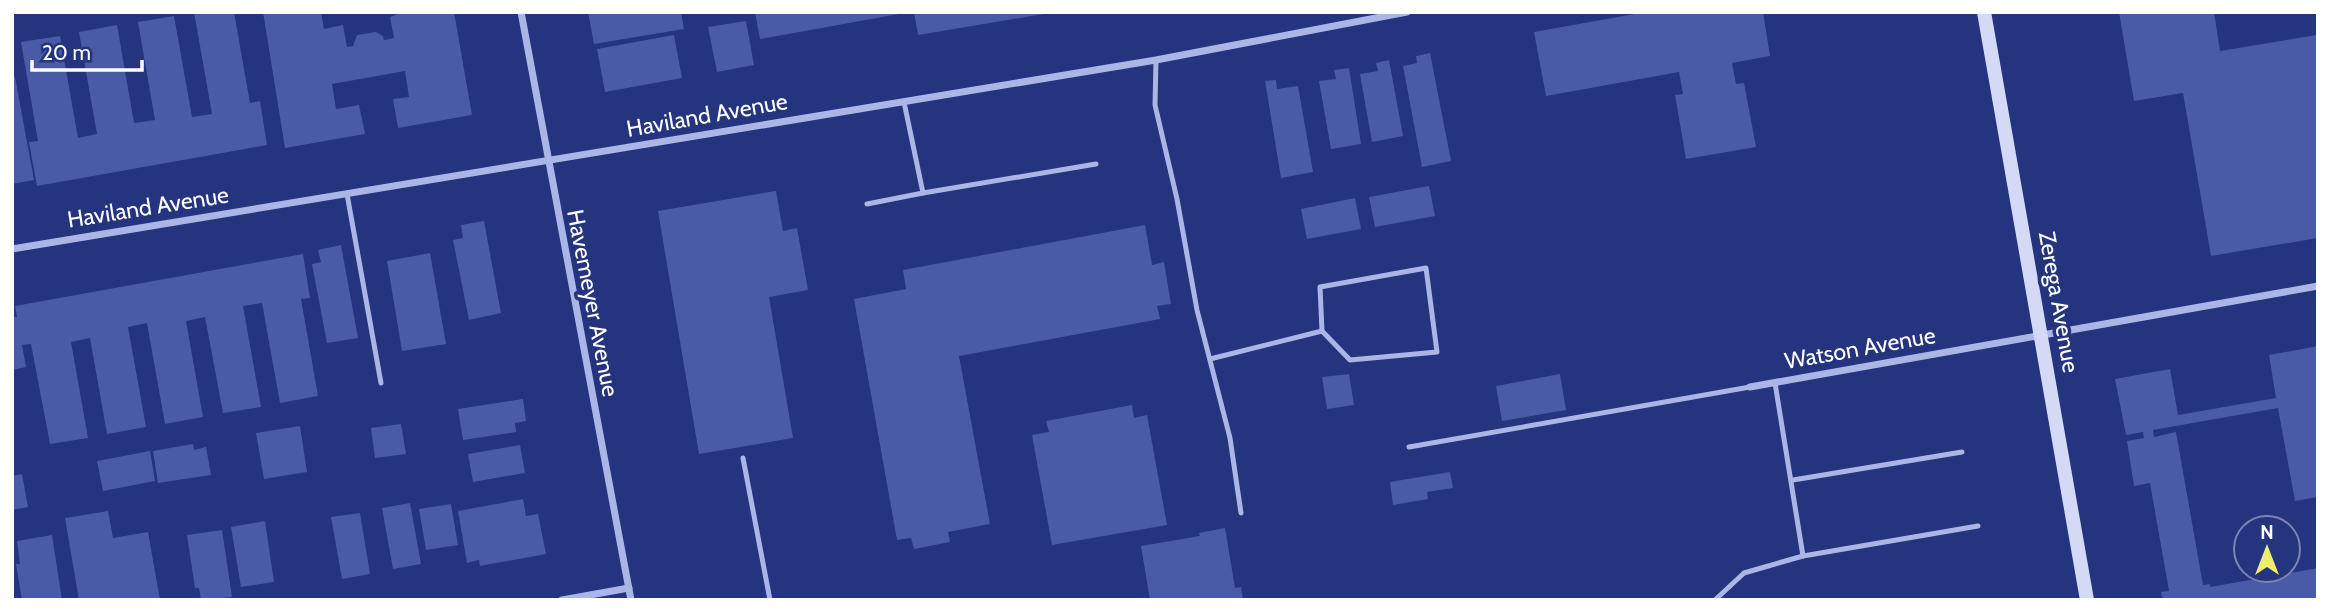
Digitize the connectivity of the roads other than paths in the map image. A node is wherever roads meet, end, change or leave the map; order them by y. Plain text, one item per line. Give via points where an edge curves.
1 (521, 12) edge
2 (1407, 12) edge
3 (1984, 12) edge
4 (1156, 60) junction
5 (904, 102) junction
6 (546, 161) junction
7 (1096, 164) dead end
8 (923, 193) junction
9 (347, 194) junction
10 (867, 204) dead end
11 (12, 249) edge
12 (2318, 286) edge
13 (1322, 331) junction
14 (2042, 335) junction
15 (1210, 359) junction
16 (381, 383) dead end
17 (1776, 383) junction
18 (1750, 387) joint
19 (1409, 447) dead end
20 (1962, 452) dead end
21 (743, 458) dead end
22 (1793, 480) junction
23 (1241, 513) dead end
24 (1978, 526) dead end
25 (1803, 556) junction
26 (629, 587) junction
27 (562, 600) edge
28 (631, 600) edge
29 (770, 600) edge
30 (1715, 600) edge
31 (2087, 600) edge

1 - 6 street, Havemeyer Avenue
2 - 4 street, Haviland Avenue
3 - 14 main road, Zerega Avenue
4 - 5 street, Haviland Avenue
4 - 15 lane via 1155,105
5 - 6 street, Haviland Avenue
5 - 8 lane
6 - 9 street, Haviland Avenue
6 - 26 street, Havemeyer Avenue
7 - 8 lane
8 - 10 lane
9 - 11 street, Haviland Avenue
9 - 16 lane
12 - 14 street, Watson Avenue
13 - 13 lane via 1320,287 1426,268 1437,352 1350,360
13 - 15 lane
14 - 17 street, Watson Avenue
14 - 31 main road, Zerega Avenue
15 - 23 lane via 1230,438
17 - 18 street, Watson Avenue
17 - 22 lane
18 - 19 lane, Watson Avenue
20 - 22 lane
21 - 29 lane
22 - 25 lane
24 - 25 lane
25 - 30 lane via 1744,573
26 - 27 street
26 - 28 street, Havemeyer Avenue

